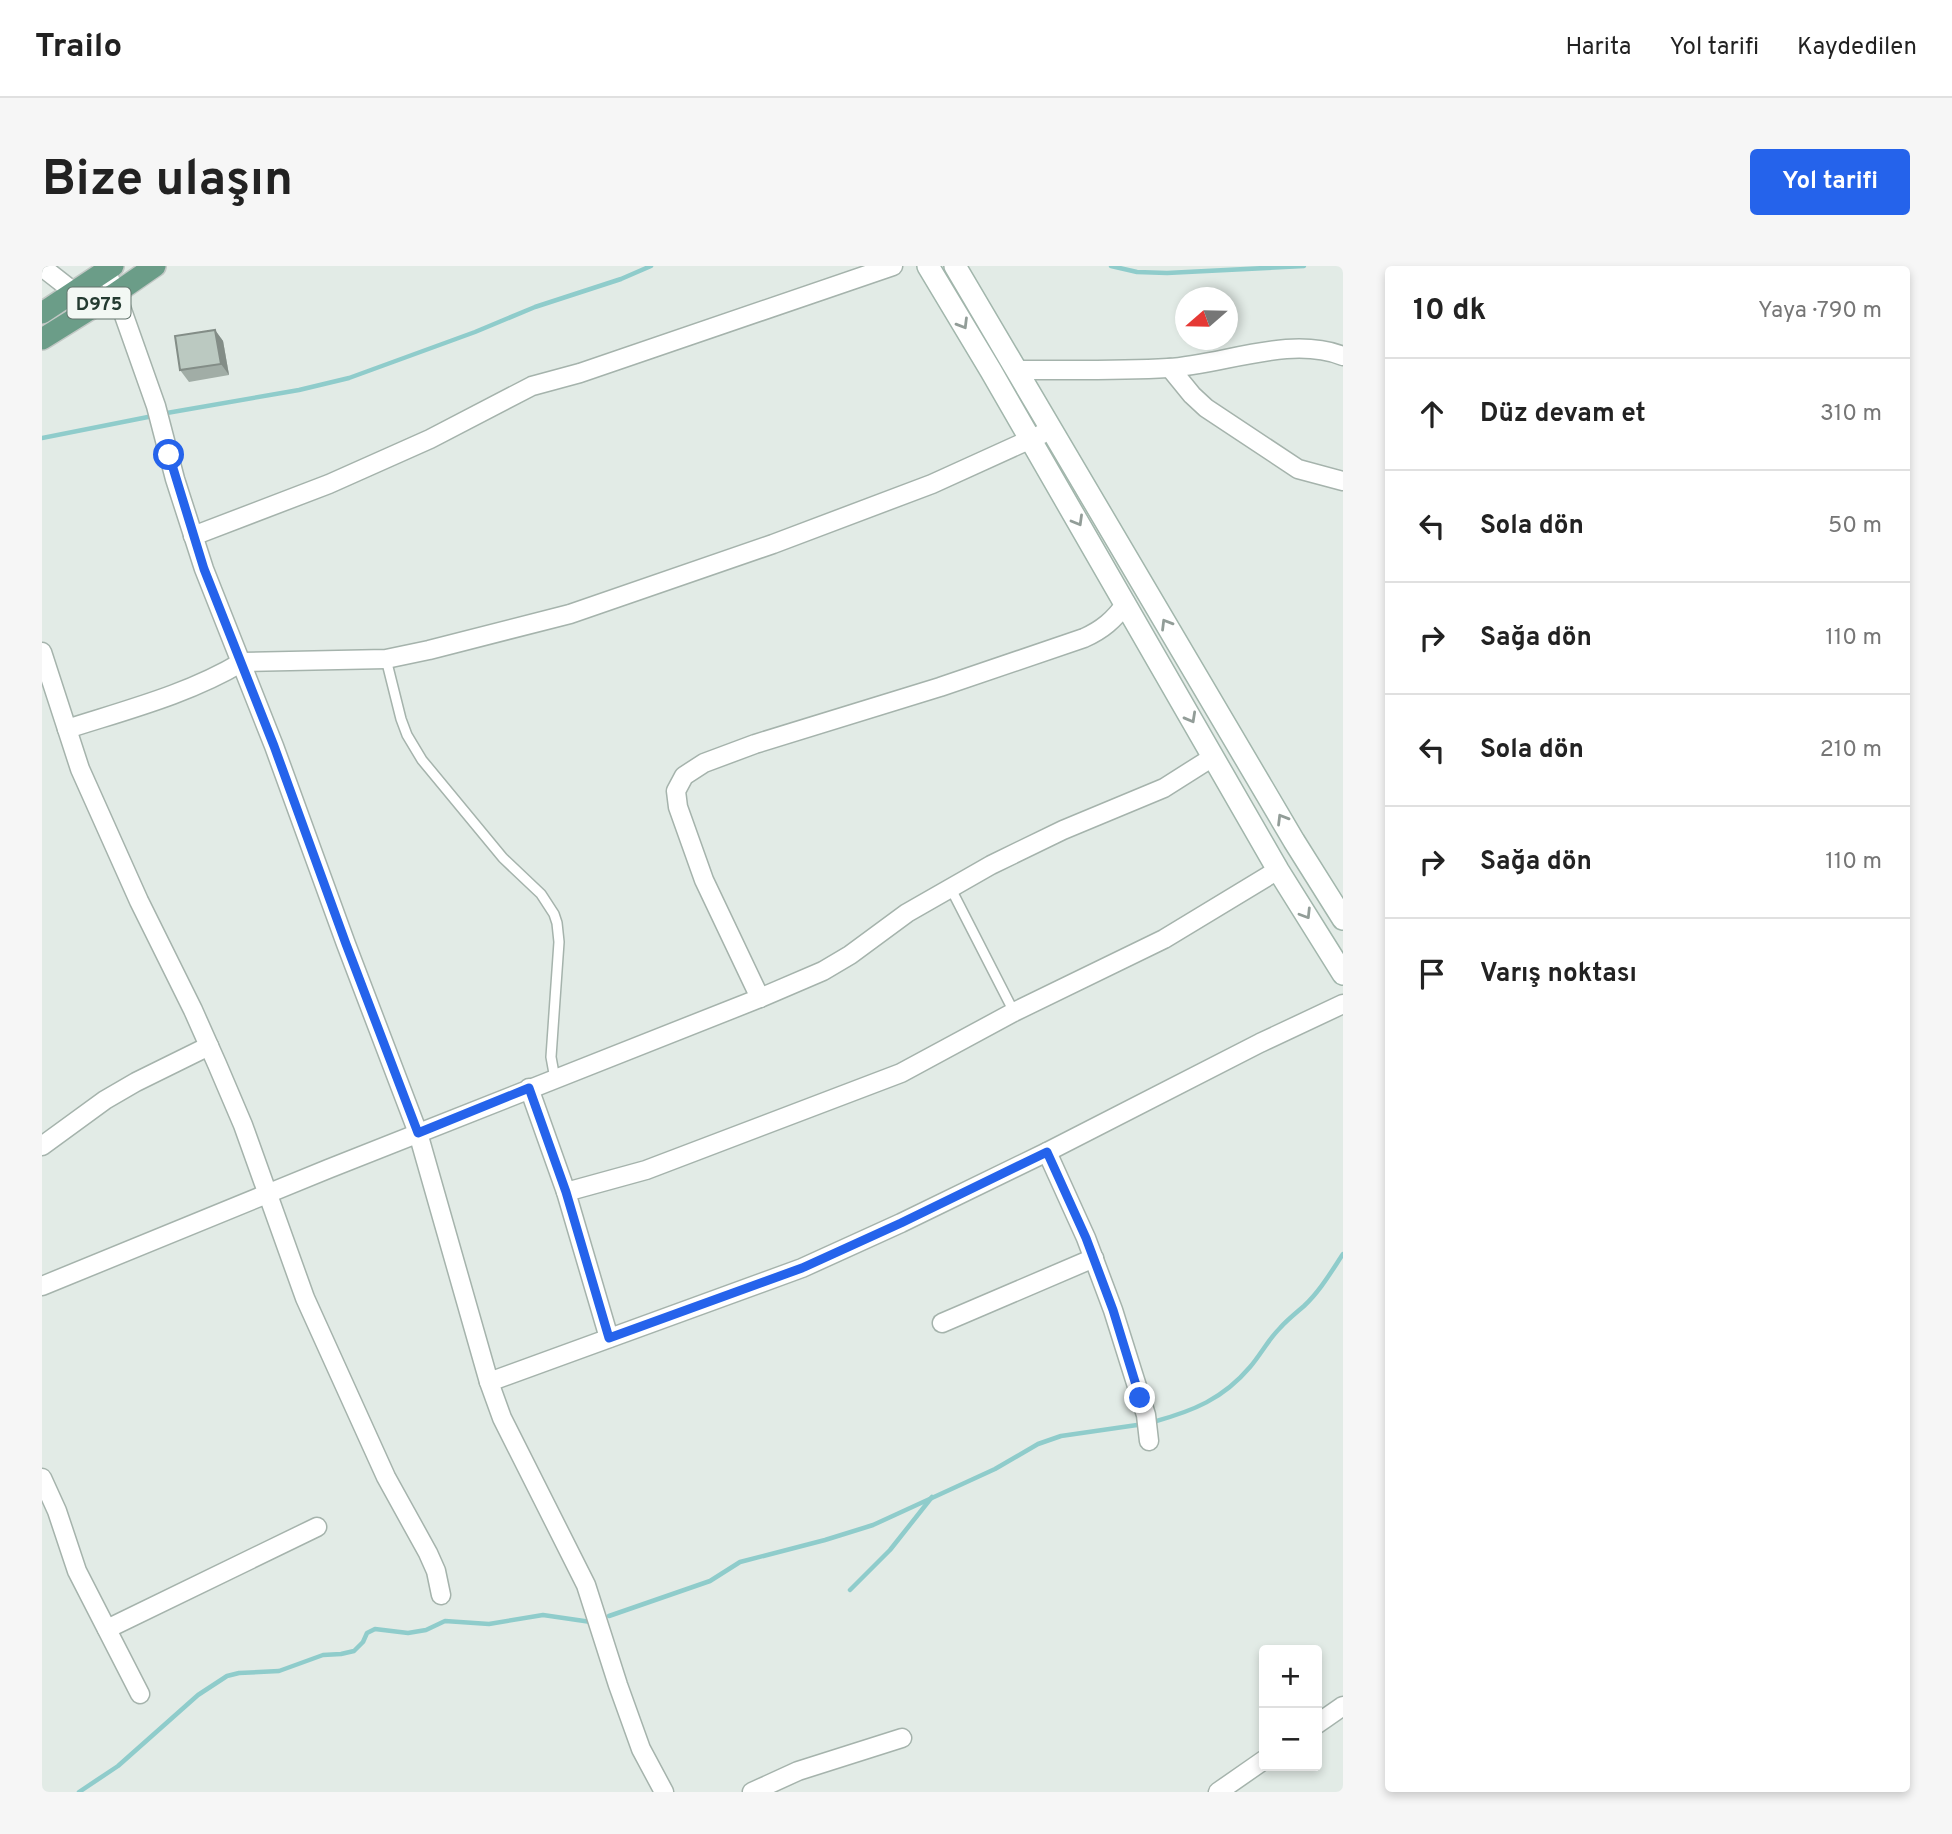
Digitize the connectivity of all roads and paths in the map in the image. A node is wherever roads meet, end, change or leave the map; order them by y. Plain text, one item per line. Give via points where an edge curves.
1 (155, 266) edge
2 (893, 266) edge
3 (928, 266) edge
4 (955, 266) edge
5 (42, 267) edge
6 (109, 269) edge
7 (74, 292) junction
8 (116, 293) junction
9 (42, 313) edge
10 (42, 339) edge
11 (1343, 356) edge
12 (1170, 368) junction
13 (1017, 370) junction
14 (1052, 430) junction
15 (1031, 440) junction
16 (1343, 481) edge
17 (193, 536) junction
18 (1126, 604) junction
19 (42, 652) edge
20 (386, 659) junction
21 (242, 663) junction
22 (67, 729) junction
23 (1213, 757) junction
24 (1278, 870) junction
25 (950, 887) junction
26 (1343, 919) edge
27 (1343, 974) edge
28 (760, 998) junction
29 (1343, 1004) edge
30 (1014, 1012) junction
31 (209, 1046) junction
32 (555, 1079) junction
33 (529, 1088) junction
34 (418, 1133) junction
35 (42, 1146) edge
36 (1047, 1152) junction
37 (566, 1192) junction
38 (267, 1194) junction
39 (1094, 1258) junction
40 (42, 1286) edge
41 (942, 1323) dead end
42 (609, 1338) junction
43 (489, 1382) junction
44 (1148, 1429) dead end
45 (42, 1478) edge
46 (317, 1527) dead end
47 (441, 1595) dead end
48 (107, 1629) junction
49 (140, 1694) dead end
50 (1343, 1706) edge
51 (1322, 1721) edge
52 (902, 1738) dead end
53 (1259, 1763) edge
54 (660, 1786) edge
55 (642, 1792) edge
56 (752, 1792) edge
57 (1218, 1792) edge

1 - 8 main road, D975
2 - 17 street via 532,386 329,485
3 -> 15 main road
4 - 13 main road
5 - 7 street
6 - 7 main road
6 - 8 street
7 - 9 main road
8 - 10 main road, D975
8 - 17 street via 156,406
11 - 12 street via 1311,349 1282,350
12 - 13 street
12 - 16 street via 1206,408 1298,469
13 - 14 main road
14 - 15 street
26 -> 14 main road
15 -> 18 main road
15 - 20 street via 932,484 570,614
17 - 21 street
18 -> 23 main road
18 - 28 street via 1113,621 1084,638 755,744 704,763 684,776 676,791 678,807 704,880
19 - 22 street
20 - 21 street
20 - 32 lane via 401,719 422,760 554,914 559,942 551,1057
21 - 22 street via 194,687
21 - 34 street
22 - 31 street via 139,901
23 - 24 main road
23 - 25 street via 1164,788 1063,830
24 -> 27 main road
24 - 30 street via 1164,939
25 - 28 street via 823,971
25 - 30 lane
28 - 32 street
29 - 36 street
30 - 37 street via 901,1073 646,1170
31 - 35 street via 105,1100
31 - 38 street
32 - 33 street
33 - 34 street
33 - 37 street
34 - 38 street
34 - 43 street
36 - 39 street
36 - 42 street via 802,1268
37 - 42 street
38 - 40 street
38 - 47 street via 304,1298 386,1477 428,1553
39 - 41 street
39 - 44 street
42 - 43 street
43 - 54 street via 502,1418 586,1585 641,1749
45 - 48 street via 77,1571
46 - 48 street
48 - 49 street
50 - 51 street
52 - 56 street via 797,1772
53 - 57 street
54 - 55 street

